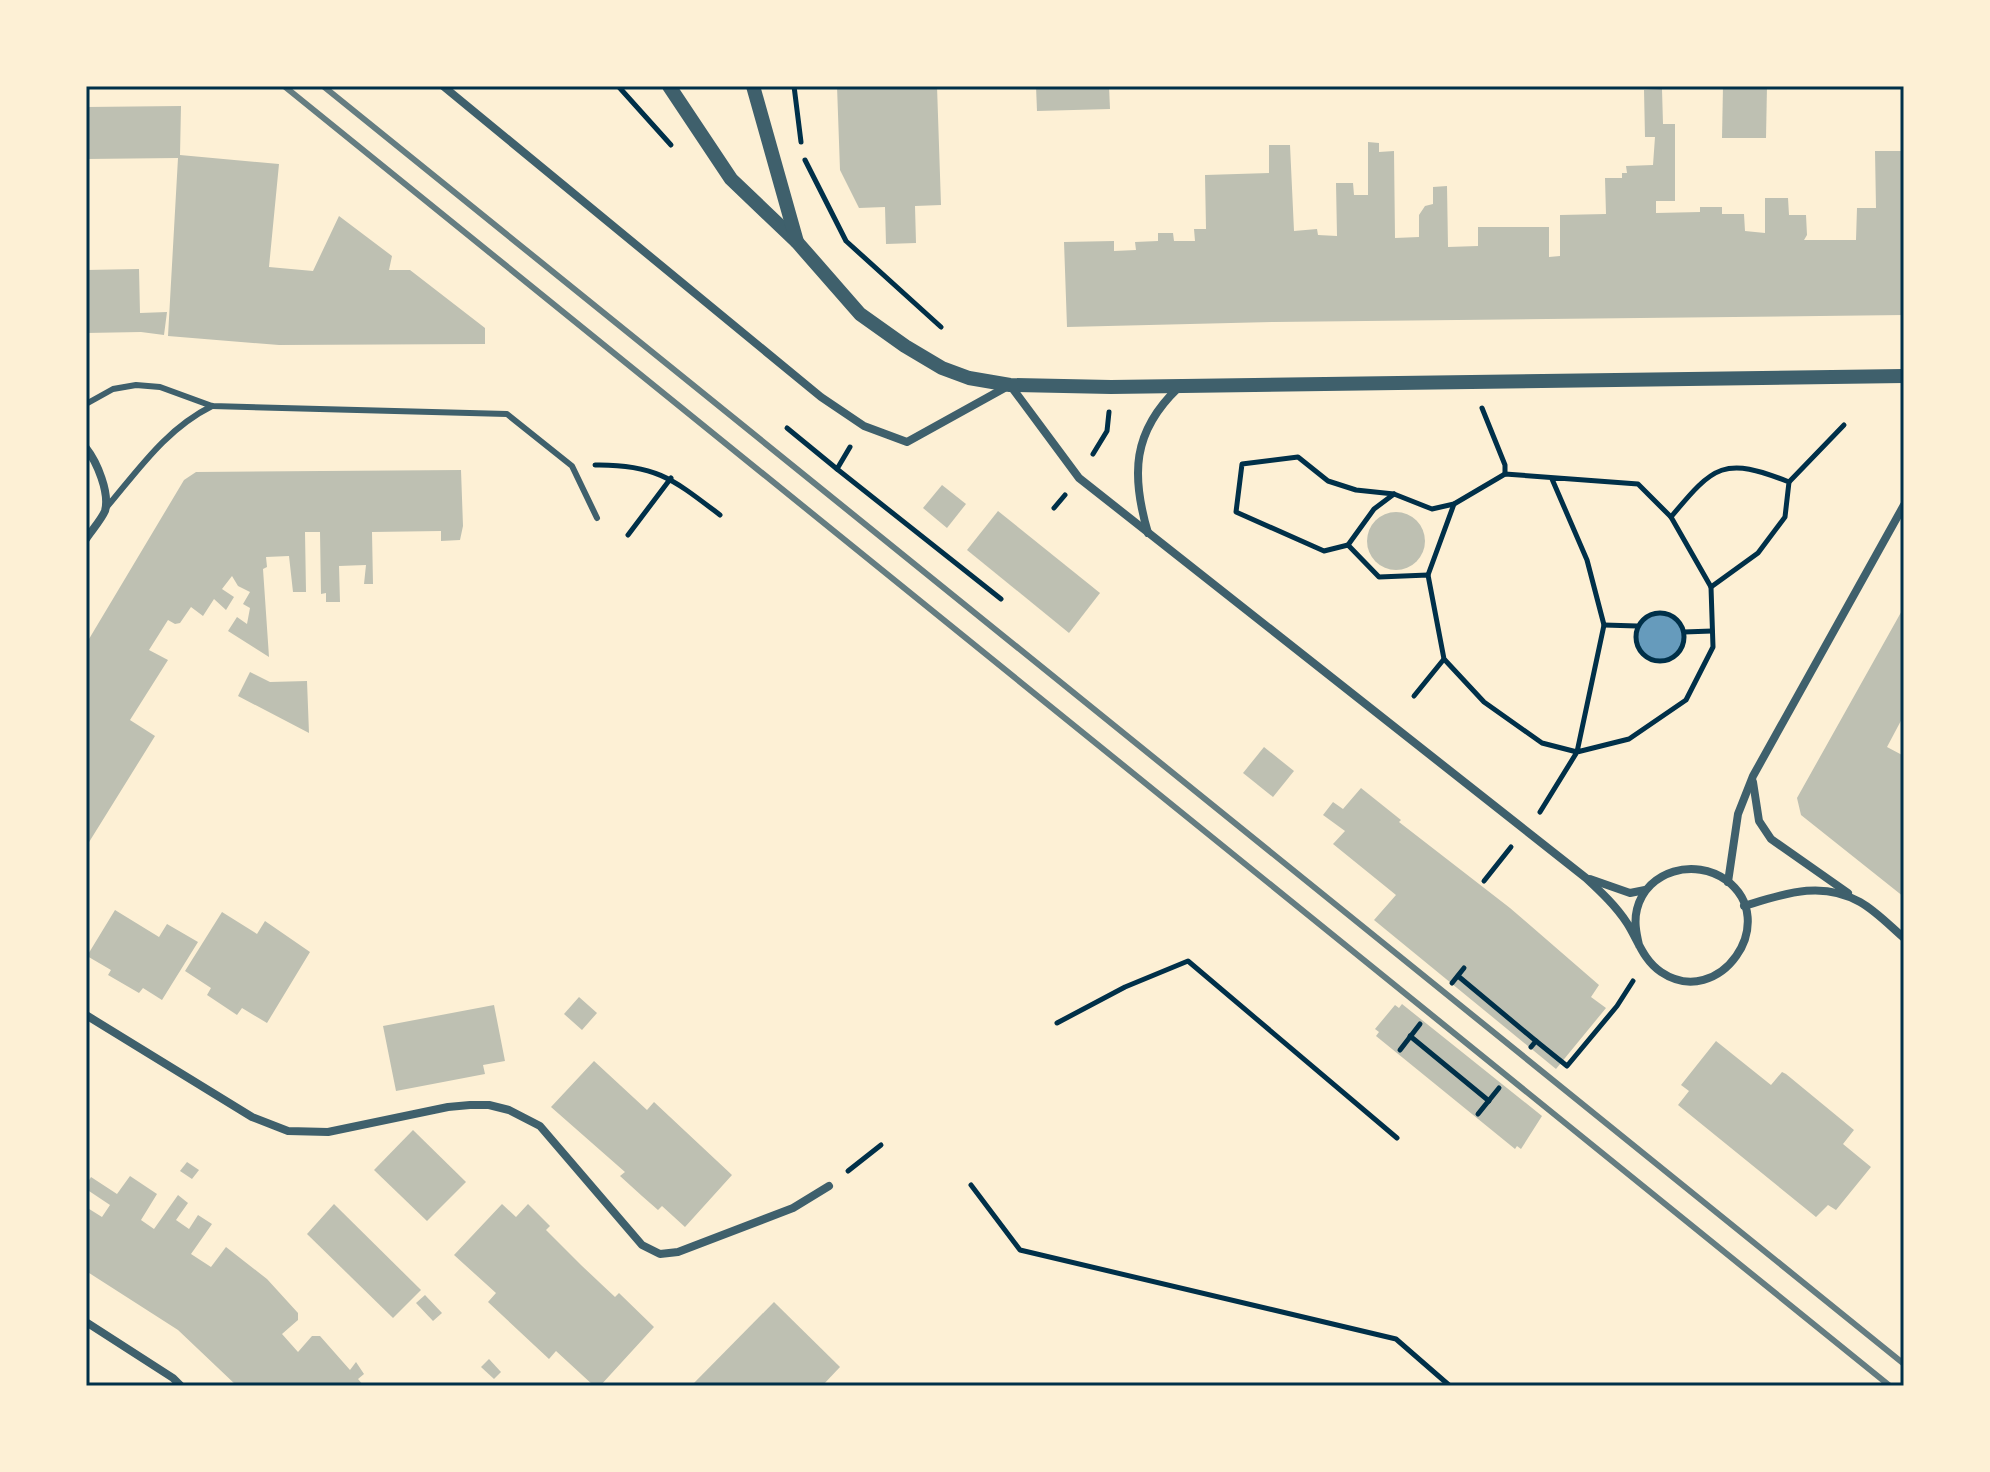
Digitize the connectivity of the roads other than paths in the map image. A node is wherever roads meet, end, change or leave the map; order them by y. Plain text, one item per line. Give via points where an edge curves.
1 (443, 86) edge
2 (669, 86) edge
3 (753, 86) edge
4 (797, 242) junction
5 (1904, 376) edge
6 (1010, 385) junction
7 (1180, 385) junction
8 (86, 404) edge
9 (212, 406) junction
10 (86, 448) edge
11 (1904, 505) edge
12 (105, 509) junction
13 (597, 518) dead end
14 (1148, 533) junction
15 (86, 539) edge
16 (1753, 776) junction
17 (1586, 878) junction
18 (1728, 882) junction
19 (1646, 890) junction
20 (1861, 902) junction
21 (1744, 906) junction
22 (1904, 938) edge
23 (1639, 945) junction
24 (86, 1015) edge
25 (829, 1186) road end
26 (86, 1322) edge
27 (181, 1386) edge

1 - 6 street via 821,397 864,426 907,442
2 - 4 street via 731,179
3 - 4 street
4 - 6 street via 860,314 905,346 942,368
5 - 7 street
6 - 7 street
6 - 14 street via 1079,478
7 - 14 street via 1159,406 1143,435 1137,471
8 - 9 lane via 113,389 136,385 160,387
9 - 12 lane via 167,436
9 - 13 lane via 507,414 572,466
10 - 12 street via 98,465
11 - 16 street
12 - 15 street
14 - 17 street
16 - 18 street via 1738,814
16 - 20 street via 1754,804 1771,839
17 - 19 street via 1630,893
17 - 23 street via 1619,912
18 - 19 street via 1695,868 1676,870
18 - 21 street
19 - 23 street via 1635,926
20 - 21 street via 1816,889
20 - 22 street
21 - 23 street via 1744,944 1734,961 1702,980 1664,974
24 - 25 street via 252,1117 288,1131 328,1132 459,1106 509,1110 540,1126 642,1245 660,1254 793,1208
26 - 27 street

